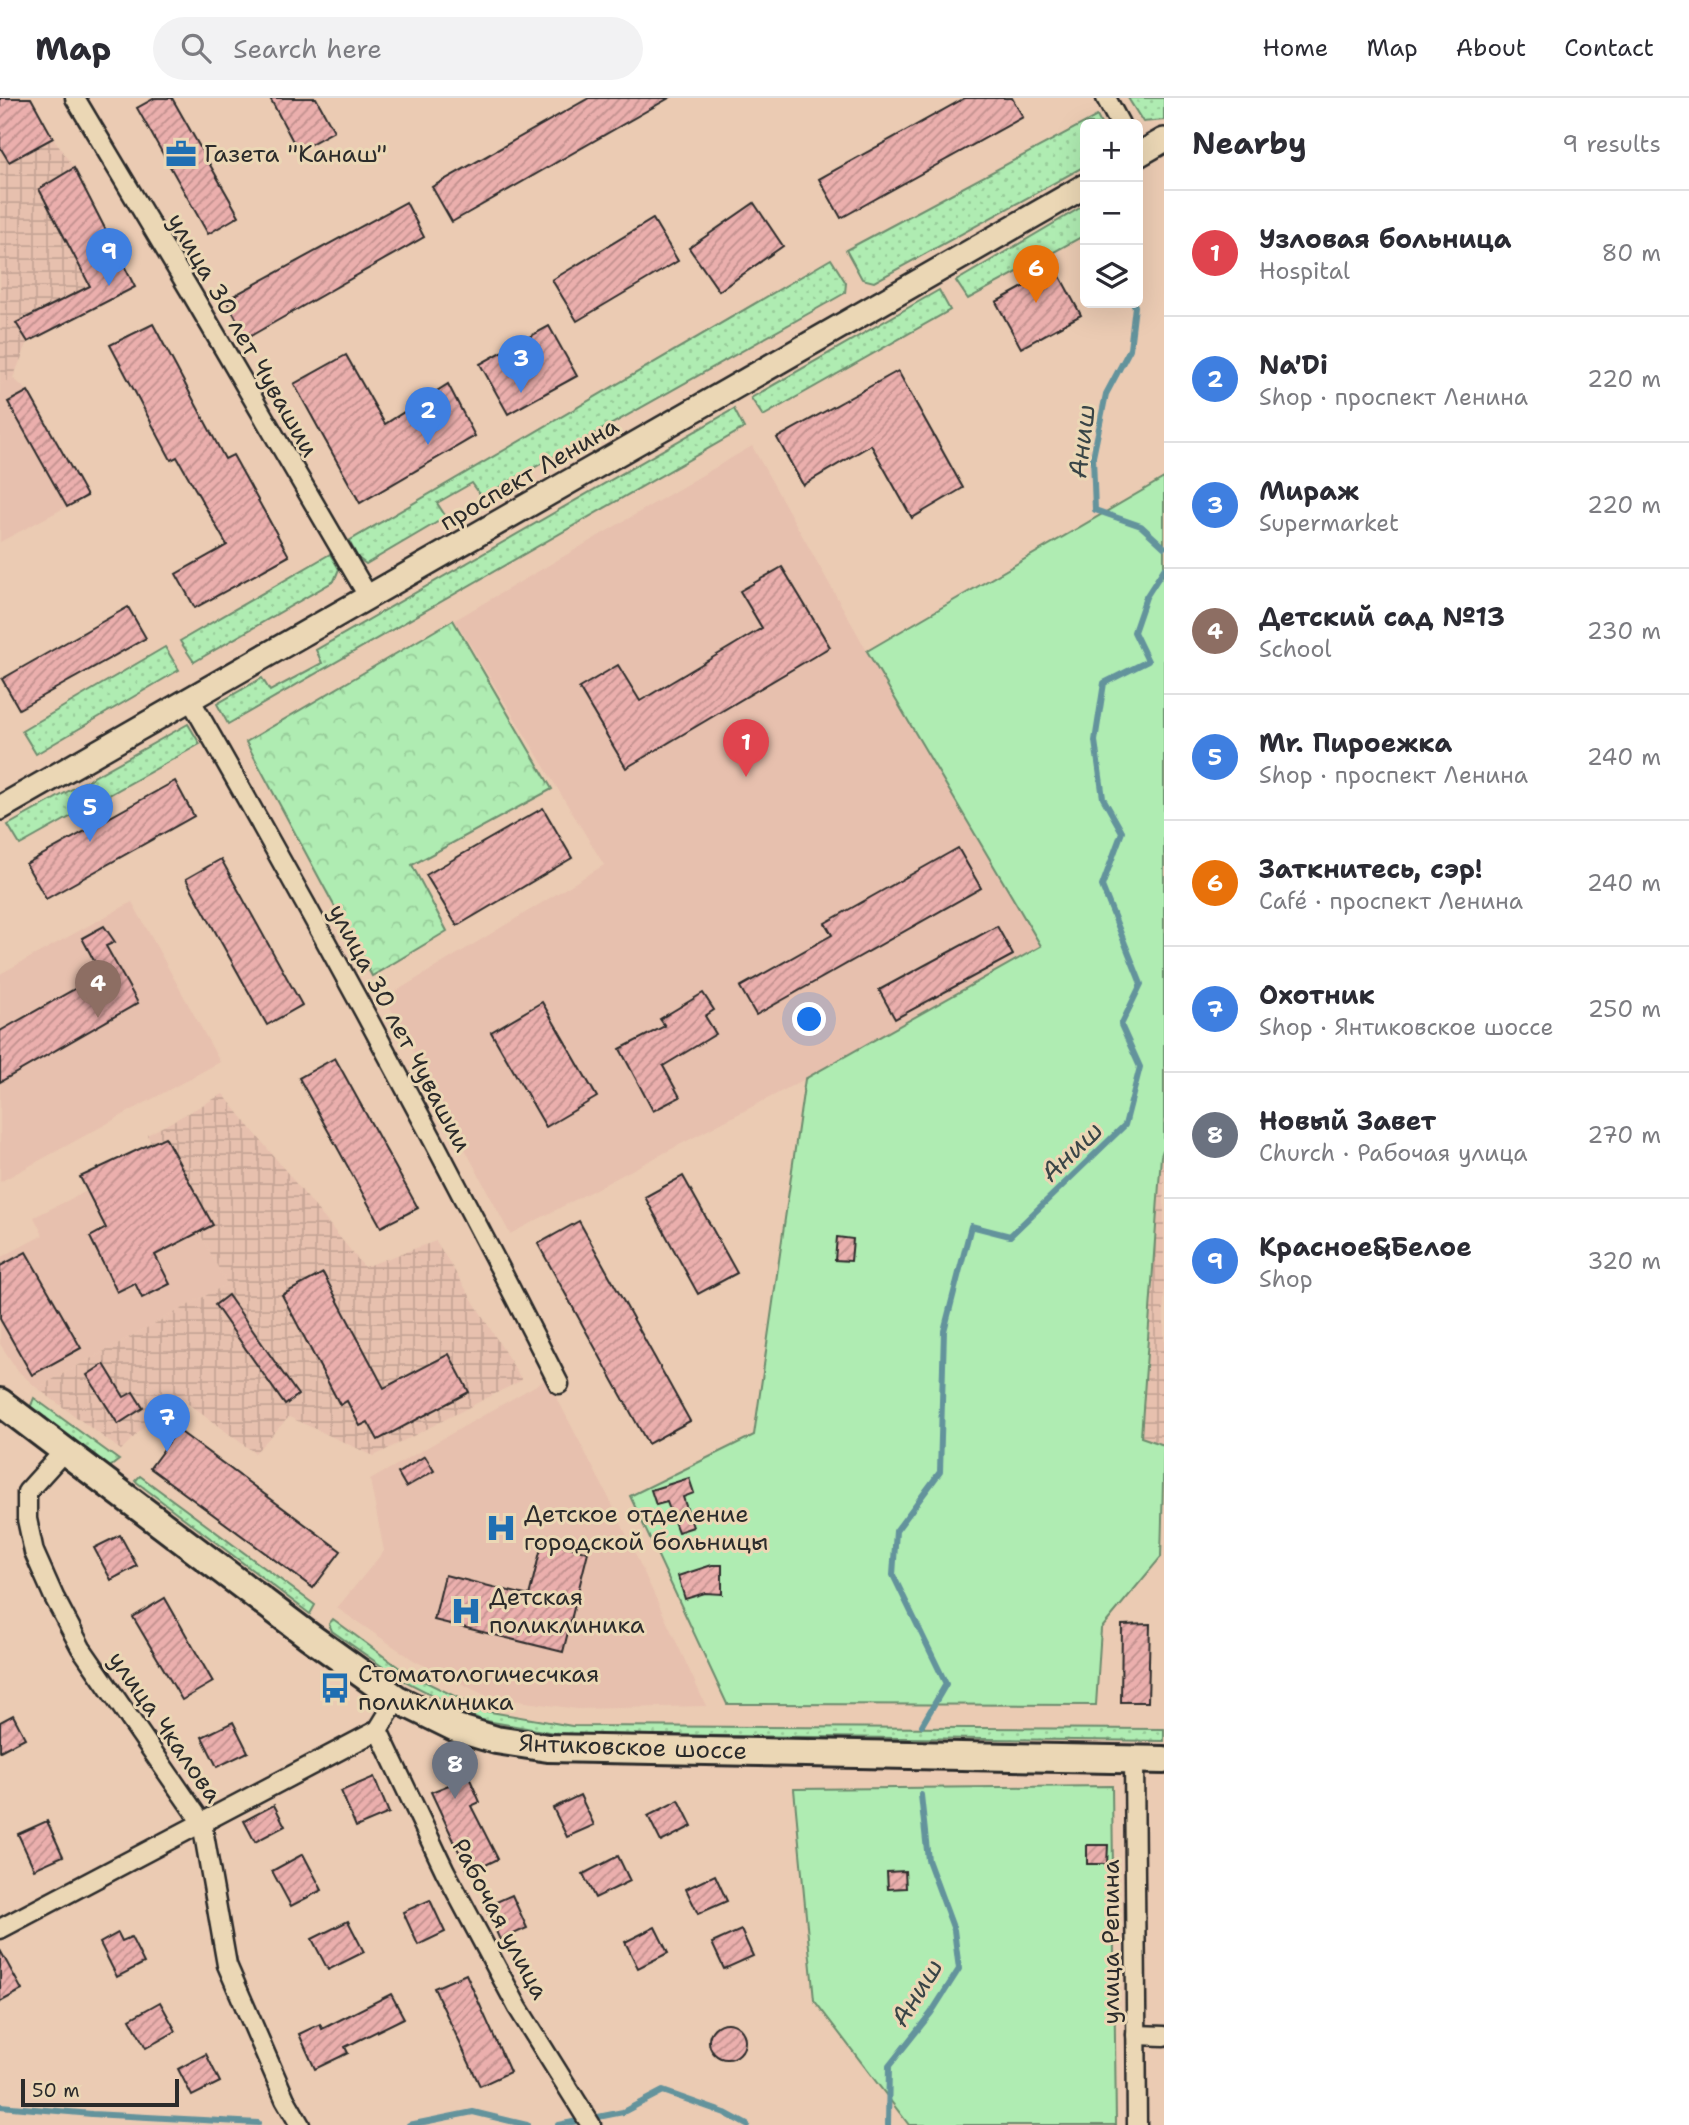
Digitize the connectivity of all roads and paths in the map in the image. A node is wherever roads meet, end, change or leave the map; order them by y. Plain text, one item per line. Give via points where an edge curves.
1 (75, 98) edge
2 (1106, 98) edge
3 (1117, 119) edge
4 (1164, 140) edge
5 (1143, 152) edge
6 (1080, 189) edge
7 (368, 596) junction
8 (190, 699) junction
9 (0, 808) edge
10 (559, 1384) dead end
11 (0, 1402) edge
12 (65, 1450) junction
13 (397, 1699) junction
14 (377, 1730) junction
15 (1135, 1758) junction
16 (1164, 1760) edge
17 (201, 1823) junction
18 (0, 1929) edge
19 (1136, 2035) junction
20 (1164, 2036) edge
21 (300, 2125) edge
22 (591, 2125) edge
23 (1137, 2125) edge

1 - 7 street, улица 30 лет Чувашии
2 - 3 street
4 - 5 street
6 - 7 street, проспект Ленина
7 - 8 street, проспект Ленина
8 - 9 street, проспект Ленина
8 - 10 street, улица 30 лет Чувашии via 355,994
11 - 12 main road, Янтиковское шоссе
12 - 13 main road, Янтиковское шоссе
12 - 17 street, улица Чкалова via 27,1492 34,1552 81,1648
13 - 14 street
13 - 15 main road, Янтиковское шоссе via 456,1728 548,1748
14 - 17 street
14 - 22 street, Рабочая улица via 500,1974
15 - 16 main road, Янтиковское шоссе
15 - 19 street, улица Репина
17 - 18 street
17 - 21 street, улица Чкалова via 227,1965
19 - 20 street
19 - 23 street, улица Репина

